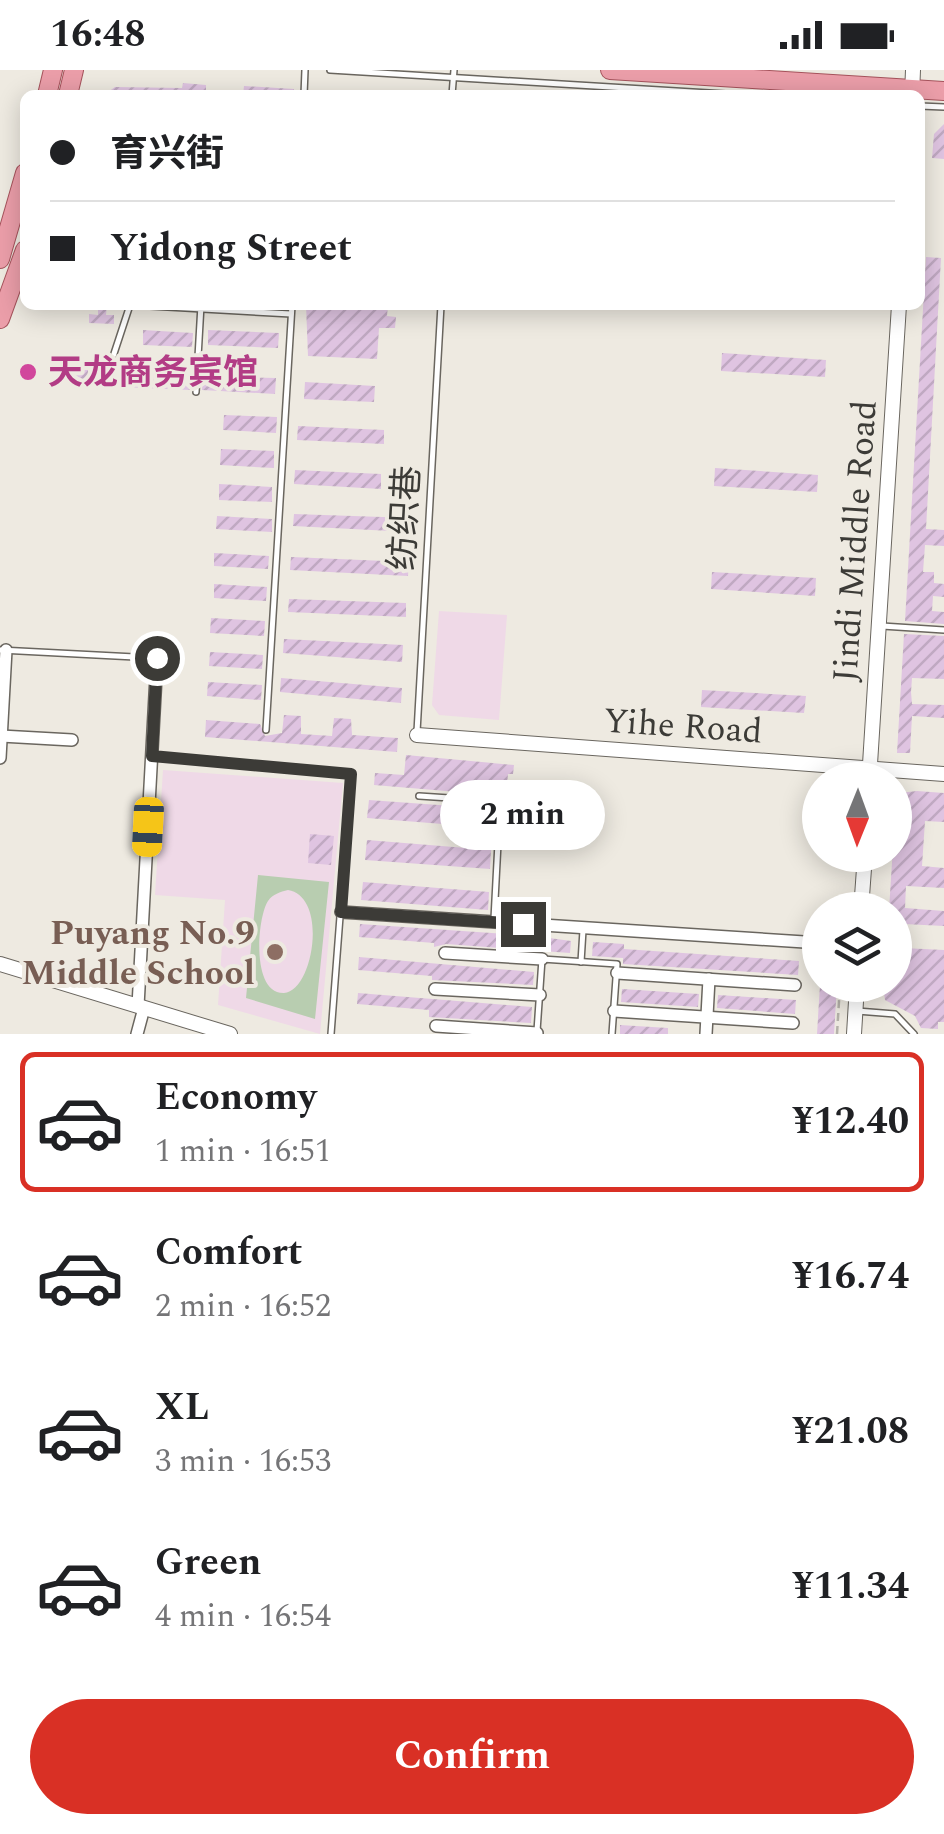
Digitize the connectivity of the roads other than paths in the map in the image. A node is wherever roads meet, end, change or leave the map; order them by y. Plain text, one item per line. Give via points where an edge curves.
1 (330, 70) edge
2 (610, 70) edge
3 (786, 70) edge
4 (454, 74) edge
5 (944, 80) edge
6 (914, 87) edge
7 (673, 90) edge
8 (944, 90) edge
9 (20, 190) edge
10 (0, 259) edge
11 (20, 264) edge
12 (129, 310) edge
13 (201, 310) edge
14 (240, 310) edge
15 (292, 310) edge
16 (440, 310) edge
17 (899, 310) edge
18 (292, 314) junction
19 (0, 319) edge
20 (104, 384) dead end
21 (196, 392) dead end
22 (879, 626) junction
23 (944, 630) edge
24 (3, 650) edge
25 (157, 658) joint
26 (266, 730) dead end
27 (417, 734) joint
28 (1, 736) edge
29 (72, 740) dead end
30 (152, 756) junction
31 (0, 758) edge
32 (871, 762) edge
33 (802, 769) edge
34 (912, 774) edge
35 (944, 774) edge
36 (420, 796) dead end
37 (341, 912) junction
38 (494, 922) junction
39 (583, 928) junction
40 (802, 942) edge
41 (445, 953) dead end
42 (542, 960) junction
43 (580, 962) junction
44 (0, 964) edge
45 (616, 973) junction
46 (709, 979) junction
47 (795, 985) dead end
48 (435, 989) dead end
49 (540, 995) junction
50 (856, 1002) edge
51 (141, 1007) junction
52 (614, 1011) junction
53 (855, 1011) junction
54 (707, 1018) junction
55 (793, 1023) dead end
56 (436, 1026) dead end
57 (137, 1034) edge
58 (230, 1034) edge
59 (331, 1034) edge
60 (537, 1034) edge
61 (612, 1034) edge
62 (706, 1034) edge
63 (854, 1034) edge
64 (914, 1034) edge

1 - 4 lane
2 - 6 main road
3 - 6 main road
4 - 7 lane
5 - 6 main road
6 - 8 main road
9 - 10 main road
11 - 19 main road
12 - 20 lane
13 - 21 lane
14 - 18 lane
15 - 18 lane
16 - 27 lane, 纺织巷
17 - 22 street, Jindi Middle Road
18 - 26 lane
22 - 23 lane
22 - 32 street, Jindi Middle Road
24 - 25 lane
24 - 28 street
25 - 30 street
27 - 33 street, Yihe Road
28 - 29 street
28 - 31 street
30 - 37 lane via 351,774
30 - 51 street
34 - 35 street, Yihe Road
36 - 38 lane via 500,806
37 - 38 street
37 - 59 lane
38 - 39 street
39 - 40 street
39 - 43 lane
41 - 42 street
42 - 43 lane
42 - 49 lane
43 - 45 lane via 617,964
44 - 51 street
45 - 46 street
45 - 52 lane
46 - 47 street
46 - 54 street
48 - 49 street
49 - 60 lane
50 - 53 street
51 - 57 street
51 - 58 street
52 - 54 street
52 - 61 lane
53 - 63 street
53 - 64 lane via 895,1014
54 - 55 street
54 - 62 street
56 - 60 street

